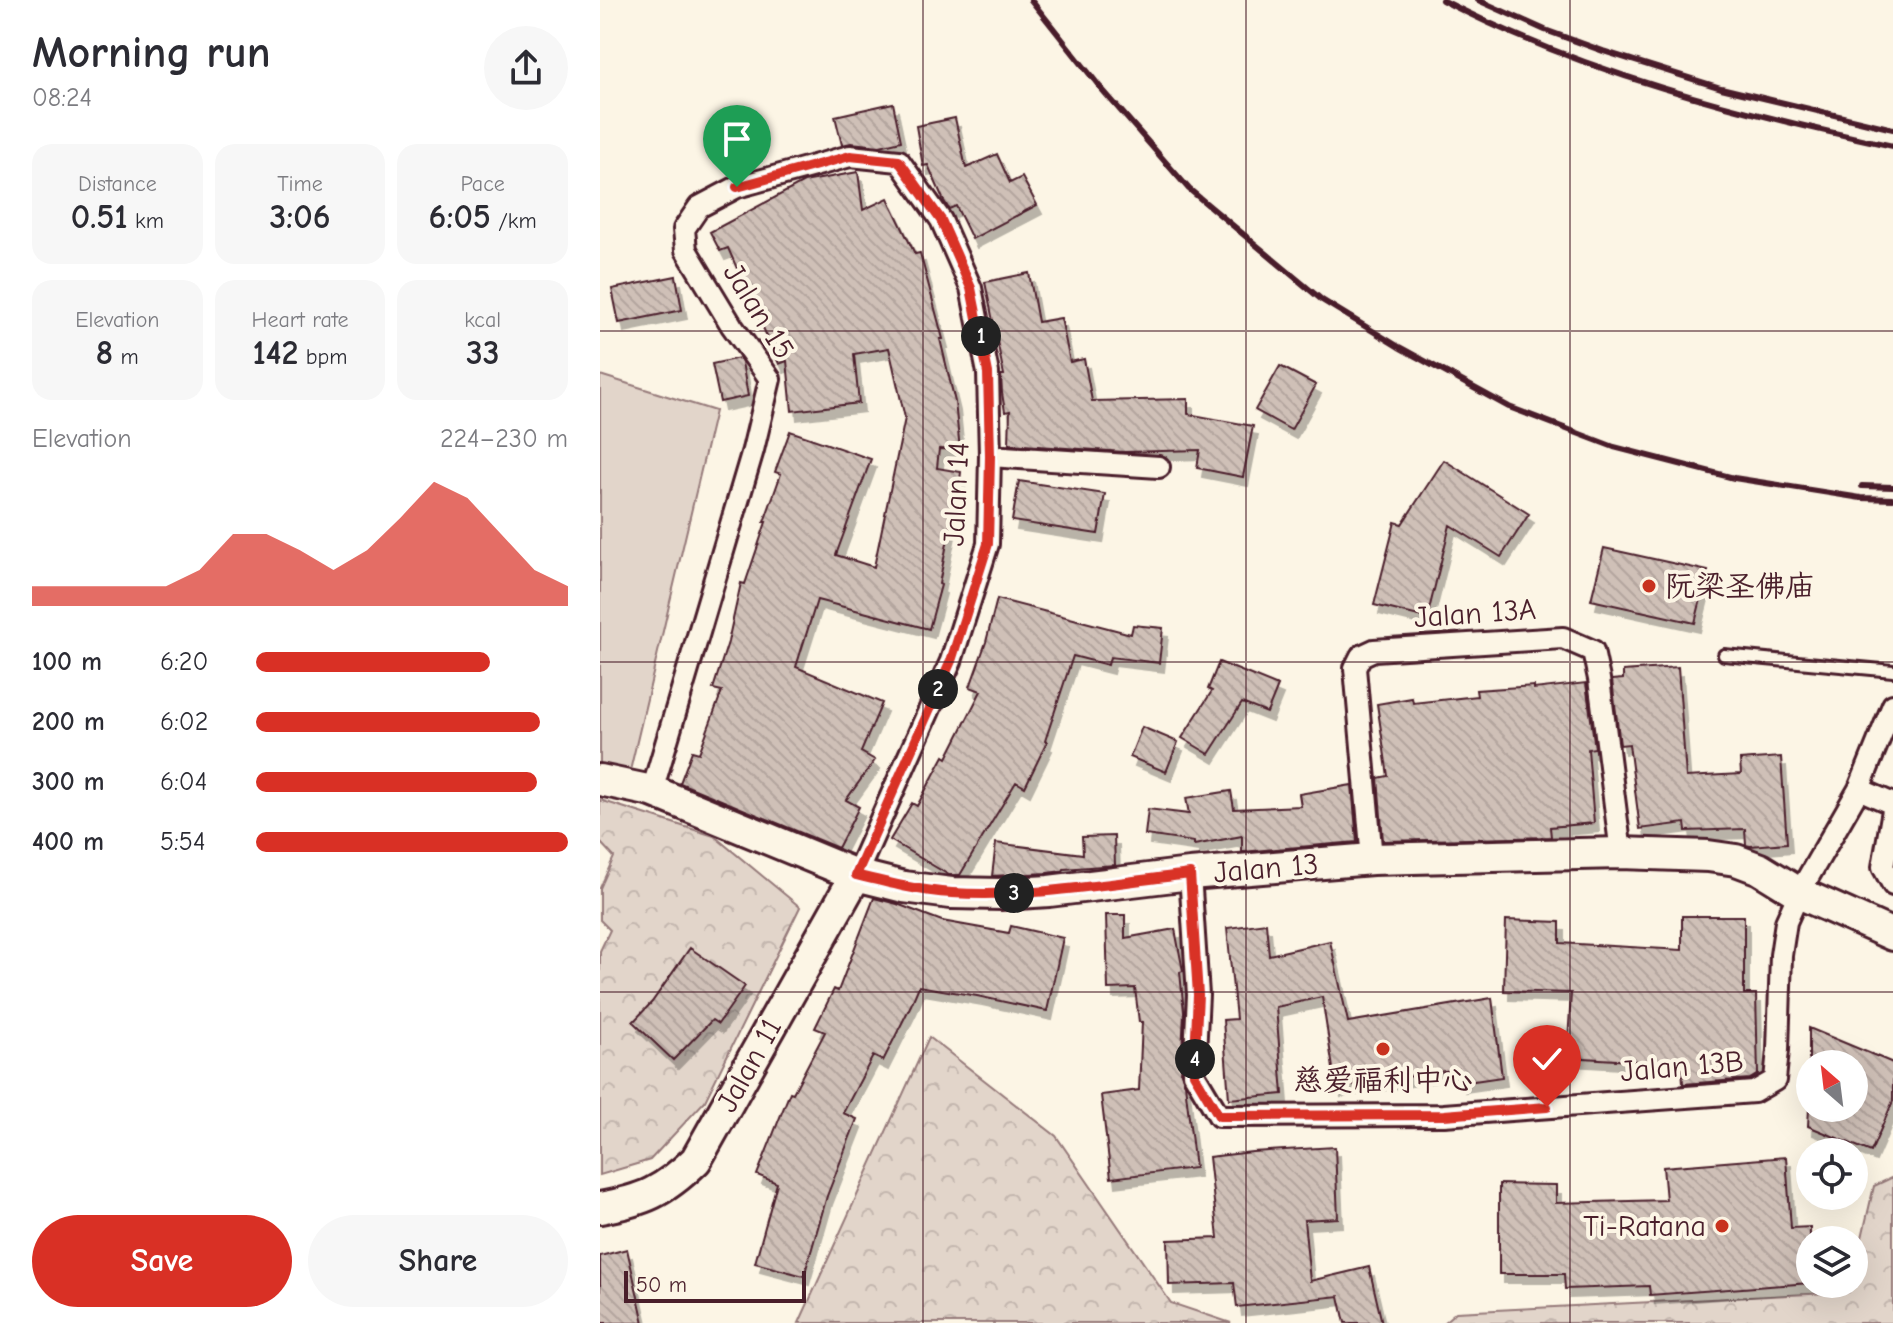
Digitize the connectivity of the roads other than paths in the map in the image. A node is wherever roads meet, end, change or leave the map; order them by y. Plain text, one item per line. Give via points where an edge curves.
1 (899, 161) joint
2 (990, 456) junction
3 (1159, 467) dead end
4 (1724, 655) dead end
5 (1893, 671) edge
6 (1893, 705) edge
7 (600, 780) edge
8 (1859, 789) junction
9 (652, 791) junction
10 (1893, 807) edge
11 (1621, 853) junction
12 (1372, 859) junction
13 (1190, 874) junction
14 (856, 875) junction
15 (1893, 885) edge
16 (1799, 893) junction
17 (1893, 935) edge
18 (600, 1208) edge

1 - 2 street, Jalan 14 via 941,220 971,288 988,373
1 - 9 street, Jalan 15 via 850,156 737,187 699,207 684,229 686,250 770,379
2 - 3 street
2 - 14 street, Jalan 14 via 988,544 951,661
4 - 5 lane
6 - 8 street
7 - 9 street, Jalan 13
8 - 10 street
8 - 16 street
9 - 14 street, Jalan 13
10 - 15 street via 1883,867
11 - 12 street, Jalan 13
11 - 12 street, Jalan 13A via 1593,651 1563,638 1374,650 1361,656 1355,668
11 - 16 street, Jalan 13 via 1736,860
12 - 13 street, Jalan 13
13 - 14 street, Jalan 13 via 1001,894 904,887
13 - 16 street, Jalan 13B via 1198,995 1194,1074 1219,1116 1444,1115 1754,1092 1775,1080 1781,955 1786,922
14 - 18 street, Jalan 11 via 696,1160 662,1189
16 - 17 street, Jalan 13

